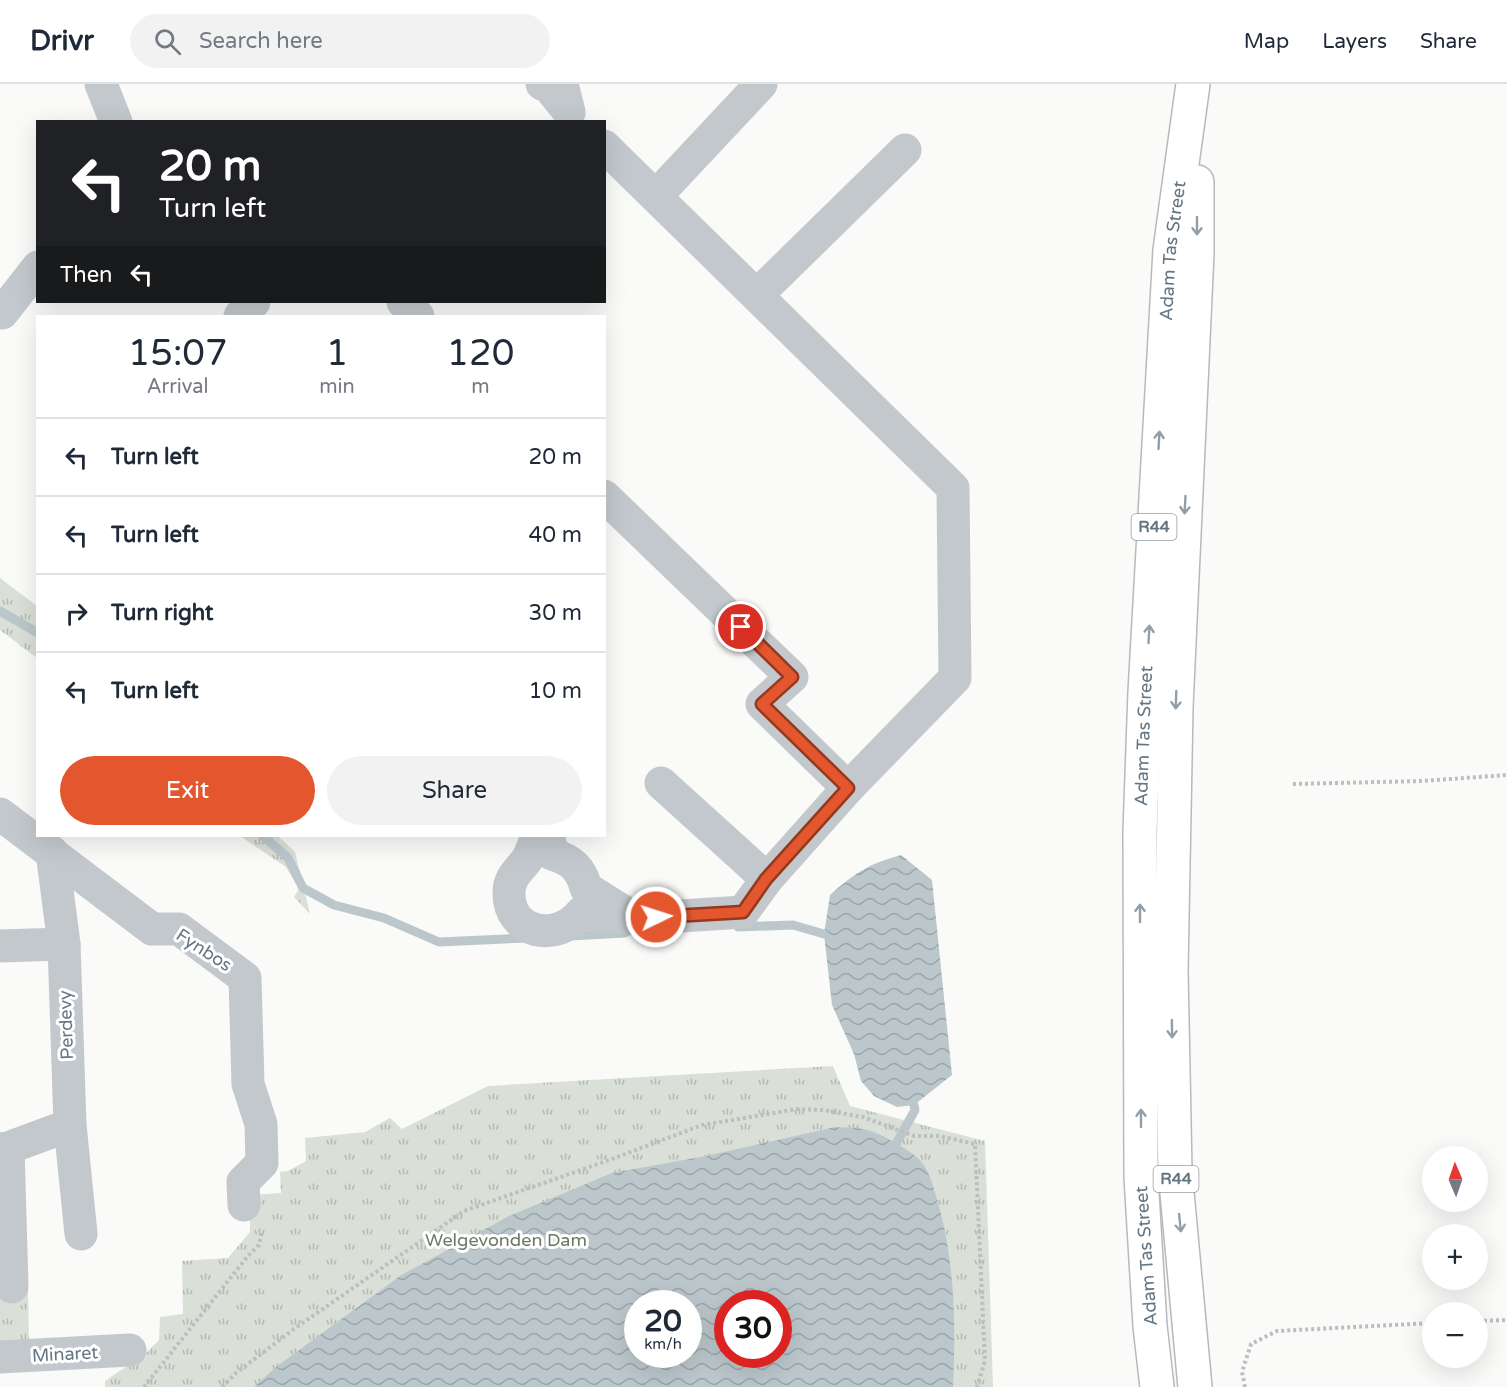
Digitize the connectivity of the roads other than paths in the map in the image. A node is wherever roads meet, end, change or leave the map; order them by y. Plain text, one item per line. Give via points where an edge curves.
1 (101, 84) edge
2 (542, 84) edge
3 (761, 84) edge
4 (1196, 84) edge
5 (568, 110) edge
6 (115, 120) edge
7 (606, 148) edge
8 (905, 150) dead end
9 (656, 196) junction
10 (36, 270) edge
11 (757, 295) junction
12 (253, 303) edge
13 (404, 303) edge
14 (0, 312) edge
15 (241, 315) edge
16 (417, 315) edge
17 (606, 498) edge
18 (661, 783) dead end
19 (848, 788) junction
20 (0, 814) edge
21 (537, 837) edge
22 (549, 837) edge
23 (52, 852) junction
24 (766, 879) junction
25 (634, 919) junction
26 (64, 944) junction
27 (0, 945) edge
28 (70, 1125) junction
29 (4, 1148) edge
30 (244, 1204) road end
31 (81, 1234) dead end
32 (12, 1287) dead end
33 (130, 1350) dead end
34 (0, 1357) edge
35 (1157, 1387) edge
36 (1195, 1387) edge

1 - 6 street
2 - 5 street
3 - 9 street
35 -> 4 main road, Adam Tas Street / R44 via 1141,1177 1140,832 1170,250
4 -> 36 main road, Adam Tas Street / R44 via 1197,253 1176,707 1171,970 1175,1171
7 - 9 street
8 - 11 street
9 - 11 street
10 - 14 street
11 - 19 street via 953,488 955,678
12 - 15 street
13 - 16 street
17 - 19 street via 792,677 762,704
18 - 24 street
19 - 24 street
20 - 23 street, Fynbos
21 - 25 street via 511,880 509,892 516,916 526,925 550,932 573,923 581,913
22 - 25 street via 552,854 575,865 586,888
23 - 26 street, Perdevy
23 - 30 street, Fynbos via 152,929 178,929 245,978 248,1084 261,1124 262,1162 243,1182
24 - 25 street via 743,912
26 - 27 street
26 - 28 street, Perdevy
28 - 29 street
28 - 31 street, Perdevy
29 - 32 street
33 - 34 street, Minaret

